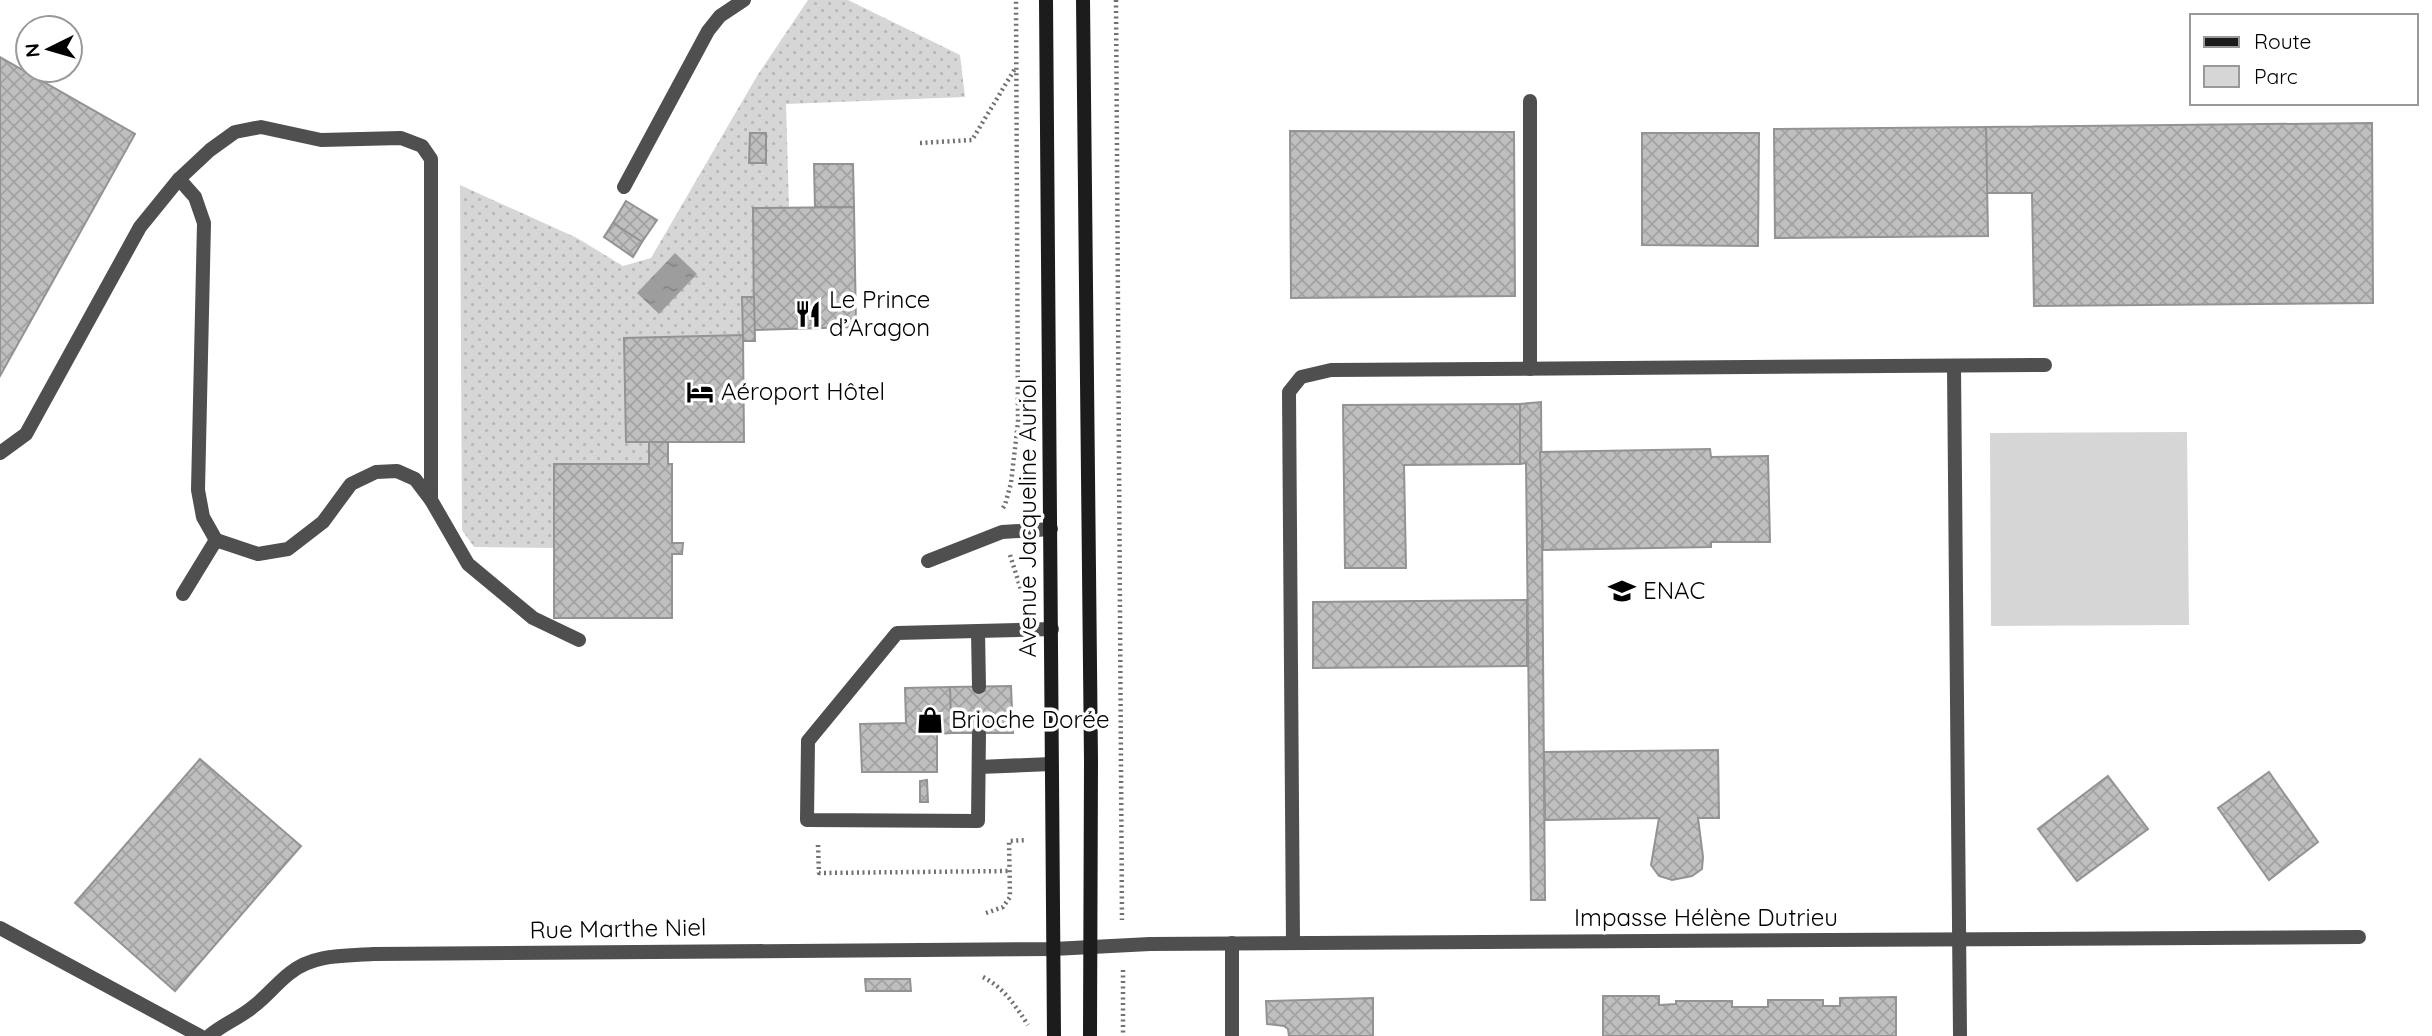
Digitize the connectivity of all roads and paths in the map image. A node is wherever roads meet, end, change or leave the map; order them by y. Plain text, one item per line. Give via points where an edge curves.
1 (744, 0) edge
2 (1016, 0) edge
3 (1046, 0) edge
4 (1083, 0) edge
5 (1116, 0) edge
6 (1016, 67) junction
7 (1530, 101) dead end
8 (920, 143) dead end
9 (179, 179) junction
10 (624, 187) dead end
11 (2045, 365) dead end
12 (1954, 367) junction
13 (1530, 369) junction
14 (0, 453) edge
15 (431, 500) junction
16 (996, 514) dead end
17 (1051, 528) junction
18 (216, 540) junction
19 (929, 561) dead end
20 (183, 594) dead end
21 (1052, 629) junction
22 (978, 631) junction
23 (579, 640) dead end
24 (979, 687) dead end
25 (979, 733) dead end
26 (1051, 764) junction
27 (979, 767) junction
28 (818, 821) junction
29 (1030, 840) dead end
30 (1010, 871) junction
31 (986, 913) dead end
32 (0, 928) edge
33 (2359, 937) dead end
34 (1959, 940) junction
35 (1232, 943) junction
36 (1293, 943) junction
37 (1123, 944) junction
38 (1089, 947) junction
39 (1053, 949) junction
40 (983, 977) dead end
41 (201, 1036) edge
42 (209, 1036) edge
43 (1030, 1036) edge
44 (1054, 1036) edge
45 (1090, 1036) edge
46 (1123, 1036) edge
47 (1233, 1036) edge
48 (1960, 1036) edge

1 - 10 street via 719,16 708,32
2 - 6 path
3 - 17 main road, Avenue Jacqueline Auriol
4 - 38 main road
5 - 37 path
6 - 8 path via 972,140
6 - 16 path via 1018,422 1011,483 1005,505
7 - 13 street
9 - 14 street via 140,227 26,434
9 - 15 street via 235,132 261,127 321,140 401,138 422,146 430,159
9 - 18 street via 195,197 204,223 198,490 203,517
11 - 12 street
12 - 13 street
12 - 34 street
13 - 36 street via 1331,370 1301,377 1289,392
15 - 18 street via 415,479 397,471 376,472 351,484 323,522 288,549 258,554
15 - 23 street via 468,564 533,618
17 - 19 street via 1002,532
17 - 21 main road, Avenue Jacqueline Auriol
18 - 20 street
21 - 22 street
21 - 26 main road, Avenue Jacqueline Auriol
22 - 24 street
22 - 28 street via 897,633 808,741 807,820
25 - 27 street
26 - 27 street
26 - 39 main road, Avenue Jacqueline Auriol
27 - 28 street via 978,821
28 - 30 path via 819,873
29 - 30 path via 1010,841
30 - 31 path via 1010,897 1003,907
32 - 41 street
33 - 34 street, Impasse Hélène Dutrieu
34 - 36 street, Impasse Hélène Dutrieu
34 - 48 street
35 - 36 street, Impasse Hélène Dutrieu
35 - 37 street, Impasse Hélène Dutrieu
35 - 47 street
37 - 38 street, Impasse Hélène Dutrieu
37 - 46 path
38 - 39 street, Impasse Hélène Dutrieu
38 - 45 main road
39 - 42 street, Rue Marthe Niel via 334,957 292,971 254,1006
39 - 44 main road, Avenue Jacqueline Auriol
40 - 43 path via 1011,998

